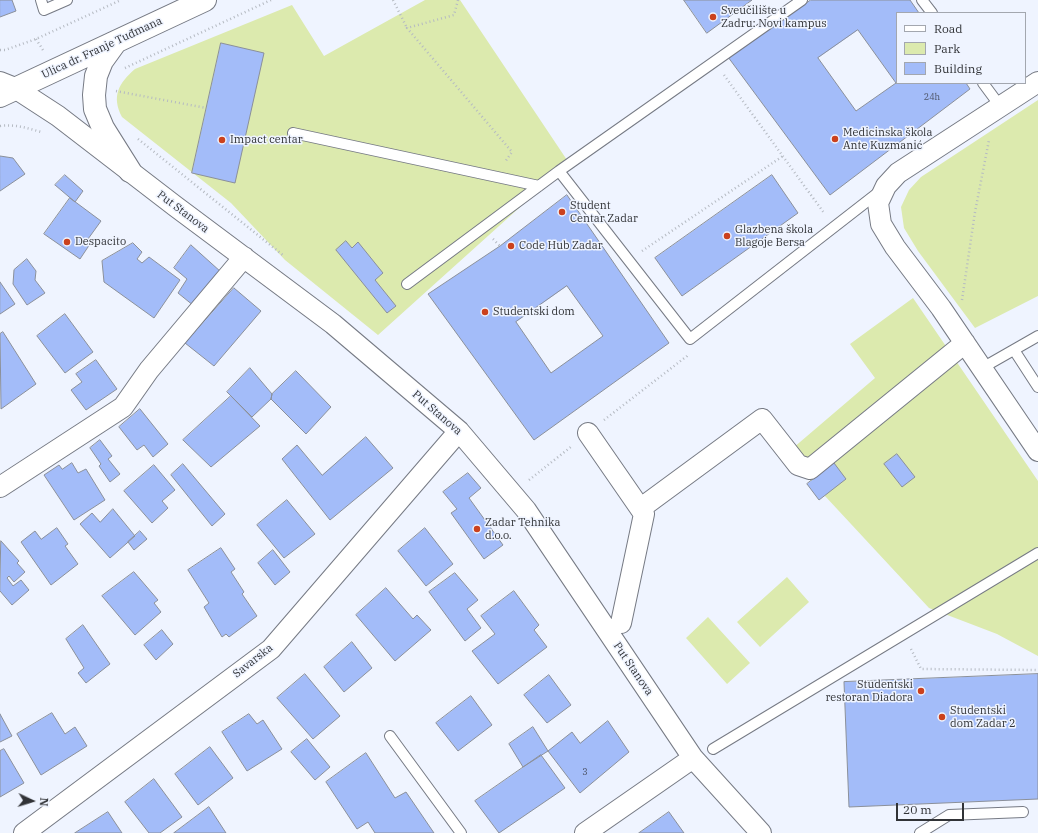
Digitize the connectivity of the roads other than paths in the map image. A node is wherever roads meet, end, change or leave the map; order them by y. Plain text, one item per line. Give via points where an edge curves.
1 (41, 0) edge
2 (67, 0) edge
3 (802, 0) edge
4 (922, 0) edge
5 (191, 3) edge
6 (931, 12) edge
7 (115, 43) junction
8 (1038, 82) edge
9 (984, 84) edge
10 (5, 89) edge
11 (996, 109) junction
12 (293, 133) dead end
13 (130, 171) junction
14 (559, 171) junction
15 (539, 186) junction
16 (886, 186) junction
17 (244, 257) junction
18 (407, 284) dead end
19 (1038, 336) edge
20 (961, 337) junction
21 (1014, 350) junction
22 (982, 368) junction
23 (1038, 387) edge
24 (459, 431) junction
25 (588, 433) dead end
26 (1038, 451) edge
27 (0, 487) edge
28 (641, 508) junction
29 (1038, 553) edge
30 (621, 623) dead end
31 (390, 736) dead end
32 (712, 749) dead end
33 (693, 758) junction
34 (1023, 812) dead end
35 (24, 833) edge
36 (461, 833) edge
37 (585, 833) edge
38 (761, 833) edge
39 (920, 833) edge

1 - 2 lane via 44,10
3 - 14 lane
4 - 6 lane
5 - 7 main road, Ulica dr. Franje Tuđmana
7 - 10 main road, Ulica dr. Franje Tuđmana
7 - 13 main road via 102,61 96,76 95,109 103,128
8 - 11 street
9 - 11 lane
10 - 13 street, Put Stanova via 58,116
11 - 16 street via 898,173
12 - 15 lane
13 - 17 street, Put Stanova
14 - 15 lane
14 - 16 lane via 690,339
15 - 18 lane
16 - 20 street via 878,203 881,224
17 - 24 street, Put Stanova via 333,324
17 - 27 street via 149,370 123,407
19 - 21 lane
20 - 22 street
20 - 28 street via 810,469 798,465 762,419
21 - 22 lane
21 - 23 lane
22 - 26 street
24 - 33 street, Put Stanova via 526,510
24 - 35 street, Savarska via 271,649
25 - 28 street
28 - 30 street via 644,514
29 - 32 lane
31 - 36 lane
33 - 37 street
33 - 38 street, Put Stanova
34 - 39 lane via 949,815

